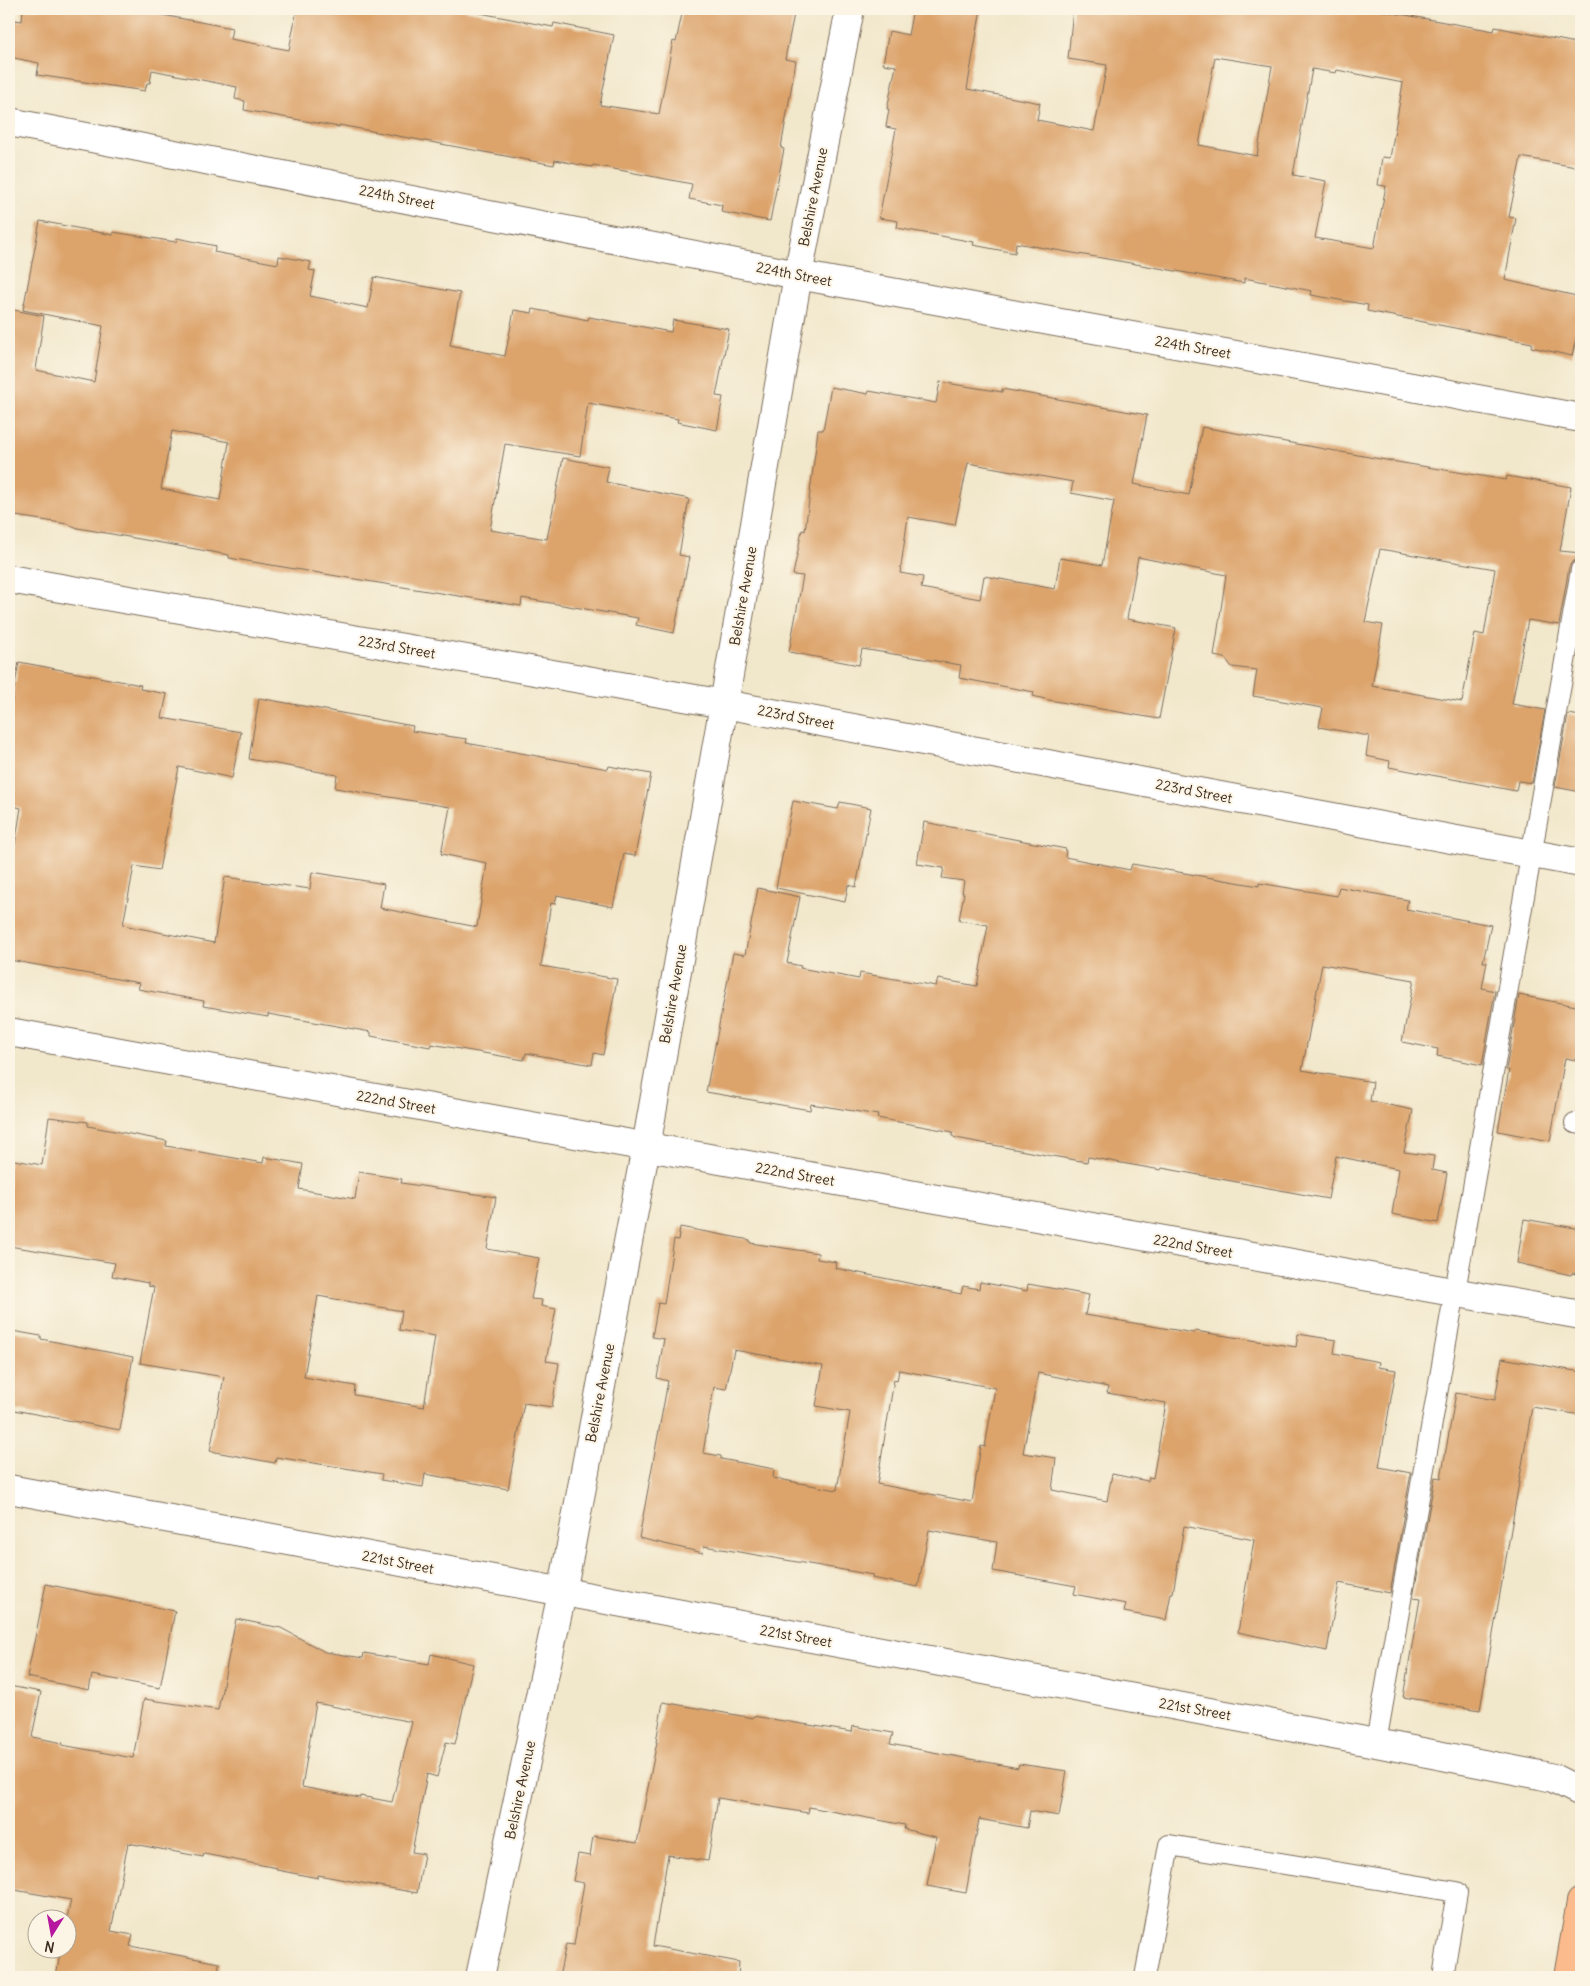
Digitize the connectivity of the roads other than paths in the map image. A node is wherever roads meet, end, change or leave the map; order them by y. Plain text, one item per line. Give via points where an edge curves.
1 (850, 9) edge
2 (9, 122) edge
3 (798, 274) junction
4 (1581, 418) edge
5 (1581, 570) edge
6 (9, 579) edge
7 (724, 704) junction
8 (1533, 854) junction
9 (1581, 863) edge
10 (9, 1032) edge
11 (646, 1147) junction
12 (1454, 1293) junction
13 (1581, 1315) edge
14 (9, 1489) edge
15 (562, 1592) junction
16 (1376, 1742) junction
17 (1581, 1792) edge
18 (1581, 1902) edge
19 (480, 1977) edge
20 (1146, 1977) edge
21 (1443, 1977) edge
22 (1568, 1977) edge

1 - 3 street, Belshire Avenue
2 - 3 street, 224th Street
3 - 4 street, 224th Street
3 - 7 street, Belshire Avenue
5 - 8 lane
6 - 7 street, 223rd Street
7 - 8 street, 223rd Street
7 - 11 street, Belshire Avenue
8 - 9 street, 223rd Street
8 - 12 lane
10 - 11 street, 222nd Street
11 - 12 street, 222nd Street
11 - 15 street, Belshire Avenue
12 - 13 street, 222nd Street
12 - 16 lane
14 - 15 street, 221st Street
15 - 16 street, 221st Street
15 - 19 street, Belshire Avenue
16 - 17 street, 221st Street via 1546,1777
18 - 22 main road
20 - 21 lane via 1169,1845 1457,1892

